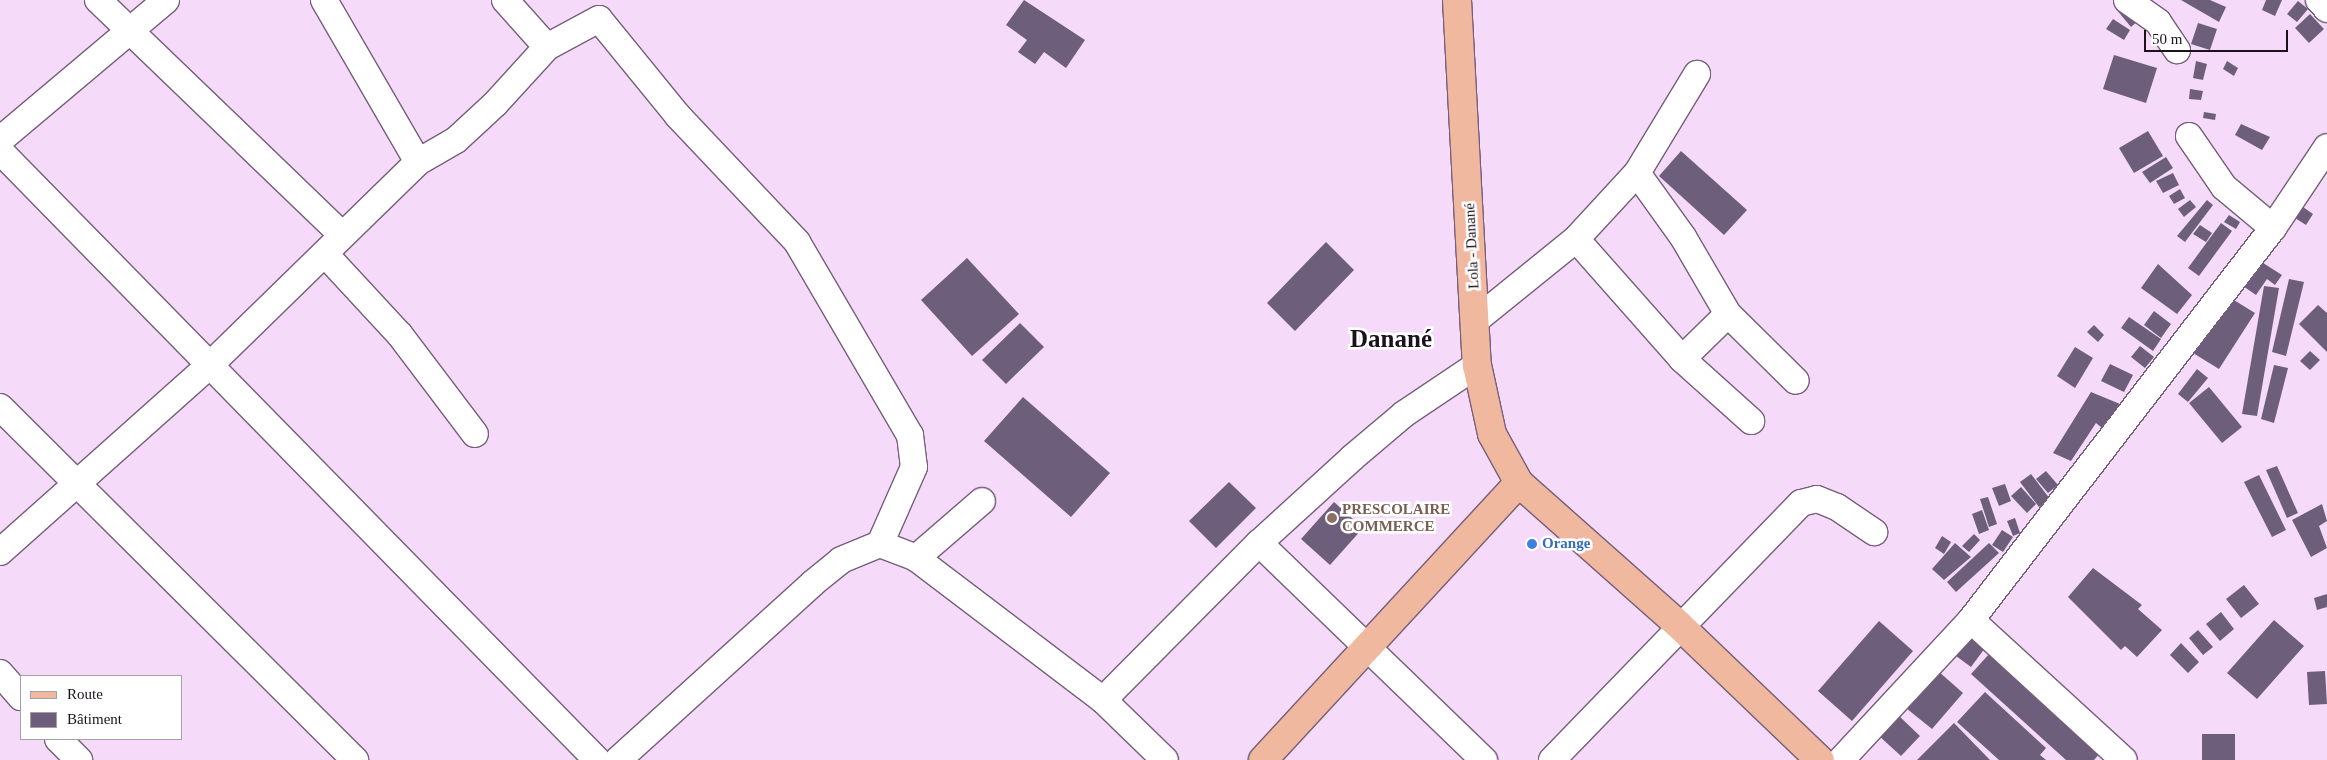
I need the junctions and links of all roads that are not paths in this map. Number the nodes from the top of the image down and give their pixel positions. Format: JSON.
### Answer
{"nodes":[{"id":1,"x":98,"y":0,"type":"edge"},
{"id":2,"x":166,"y":0,"type":"edge"},
{"id":3,"x":324,"y":0,"type":"edge"},
{"id":4,"x":505,"y":0,"type":"edge"},
{"id":5,"x":1457,"y":0,"type":"edge"},
{"id":6,"x":2127,"y":0,"type":"edge"},
{"id":7,"x":2319,"y":0,"type":"edge"},
{"id":8,"x":594,"y":9,"type":"edge"},
{"id":9,"x":2327,"y":9,"type":"edge"},
{"id":10,"x":129,"y":30,"type":"junction"},
{"id":11,"x":547,"y":47,"type":"junction"},
{"id":12,"x":2177,"y":50,"type":"dead end"},
{"id":13,"x":1698,"y":74,"type":"dead end"},
{"id":14,"x":2189,"y":136,"type":"dead end"},
{"id":15,"x":0,"y":140,"type":"edge"},
{"id":16,"x":2327,"y":147,"type":"edge"},
{"id":17,"x":0,"y":151,"type":"edge"},
{"id":18,"x":418,"y":162,"type":"junction"},
{"id":19,"x":1637,"y":173,"type":"junction"},
{"id":20,"x":2273,"y":228,"type":"junction"},
{"id":21,"x":342,"y":235,"type":"junction"},
{"id":22,"x":1576,"y":239,"type":"junction"},
{"id":23,"x":325,"y":254,"type":"junction"},
{"id":24,"x":1728,"y":314,"type":"junction"},
{"id":25,"x":1476,"y":320,"type":"junction"},
{"id":26,"x":1682,"y":359,"type":"junction"},
{"id":27,"x":1477,"y":365,"type":"junction"},
{"id":28,"x":208,"y":366,"type":"junction"},
{"id":29,"x":1796,"y":381,"type":"dead end"},
{"id":30,"x":0,"y":406,"type":"edge"},
{"id":31,"x":1750,"y":421,"type":"dead end"},
{"id":32,"x":475,"y":434,"type":"dead end"},
{"id":33,"x":1519,"y":483,"type":"junction"},
{"id":34,"x":75,"y":485,"type":"junction"},
{"id":35,"x":982,"y":501,"type":"dead end"},
{"id":36,"x":1874,"y":532,"type":"dead end"},
{"id":37,"x":1259,"y":543,"type":"junction"},
{"id":38,"x":880,"y":544,"type":"junction"},
{"id":39,"x":0,"y":552,"type":"edge"},
{"id":40,"x":916,"y":558,"type":"junction"},
{"id":41,"x":1971,"y":620,"type":"junction"},
{"id":42,"x":1679,"y":625,"type":"junction"},
{"id":43,"x":1367,"y":651,"type":"junction"},
{"id":44,"x":0,"y":673,"type":"edge"},
{"id":45,"x":20,"y":696,"type":"edge"},
{"id":46,"x":1102,"y":700,"type":"junction"},
{"id":47,"x":355,"y":760,"type":"edge"},
{"id":48,"x":597,"y":760,"type":"edge"},
{"id":49,"x":618,"y":760,"type":"edge"},
{"id":50,"x":1165,"y":760,"type":"edge"},
{"id":51,"x":1263,"y":760,"type":"edge"},
{"id":52,"x":1484,"y":760,"type":"edge"},
{"id":53,"x":1552,"y":760,"type":"edge"},
{"id":54,"x":1820,"y":760,"type":"edge"},
{"id":55,"x":1841,"y":760,"type":"edge"},
{"id":56,"x":2124,"y":760,"type":"edge"}],
"edges":[{"from":1,"to":10,"type":"street"},
{"from":2,"to":10,"type":"street"},
{"from":3,"to":18,"type":"street"},
{"from":4,"to":11,"type":"street"},
{"from":5,"to":25,"type":"main road","name":"Lola - Danané"},
{"from":6,"to":12,"type":"street"},
{"from":7,"to":9,"type":"street"},
{"from":8,"to":11,"type":"street"},
{"from":8,"to":38,"type":"street"},
{"from":10,"to":15,"type":"street"},
{"from":10,"to":21,"type":"street"},
{"from":11,"to":18,"type":"street"},
{"from":13,"to":19,"type":"street"},
{"from":14,"to":20,"type":"street"},
{"from":16,"to":20,"type":"street"},
{"from":17,"to":28,"type":"street"},
{"from":18,"to":21,"type":"street"},
{"from":19,"to":22,"type":"street"},
{"from":19,"to":24,"type":"street"},
{"from":20,"to":41,"type":"street"},
{"from":21,"to":23,"type":"street"},
{"from":22,"to":25,"type":"street"},
{"from":22,"to":26,"type":"street"},
{"from":23,"to":28,"type":"street"},
{"from":23,"to":32,"type":"street"},
{"from":24,"to":26,"type":"street"},
{"from":24,"to":29,"type":"street"},
{"from":25,"to":27,"type":"main road","name":"Lola - Danané"},
{"from":26,"to":31,"type":"street"},
{"from":27,"to":33,"type":"main road","name":"Lola - Danané"},
{"from":27,"to":37,"type":"street"},
{"from":28,"to":34,"type":"street"},
{"from":28,"to":48,"type":"street"},
{"from":30,"to":34,"type":"street"},
{"from":33,"to":42,"type":"main road","name":"Lola - Danané"},
{"from":33,"to":43,"type":"main road"},
{"from":34,"to":39,"type":"street"},
{"from":34,"to":47,"type":"street"},
{"from":35,"to":40,"type":"street"},
{"from":36,"to":42,"type":"street"},
{"from":37,"to":43,"type":"street"},
{"from":37,"to":46,"type":"street"},
{"from":38,"to":40,"type":"street"},
{"from":38,"to":49,"type":"street"},
{"from":40,"to":46,"type":"street"},
{"from":41,"to":55,"type":"street"},
{"from":41,"to":56,"type":"street"},
{"from":42,"to":53,"type":"street"},
{"from":42,"to":54,"type":"main road","name":"Lola - Danané"},
{"from":43,"to":51,"type":"main road"},
{"from":43,"to":52,"type":"street"},
{"from":44,"to":45,"type":"street"},
{"from":46,"to":50,"type":"street"}]}
